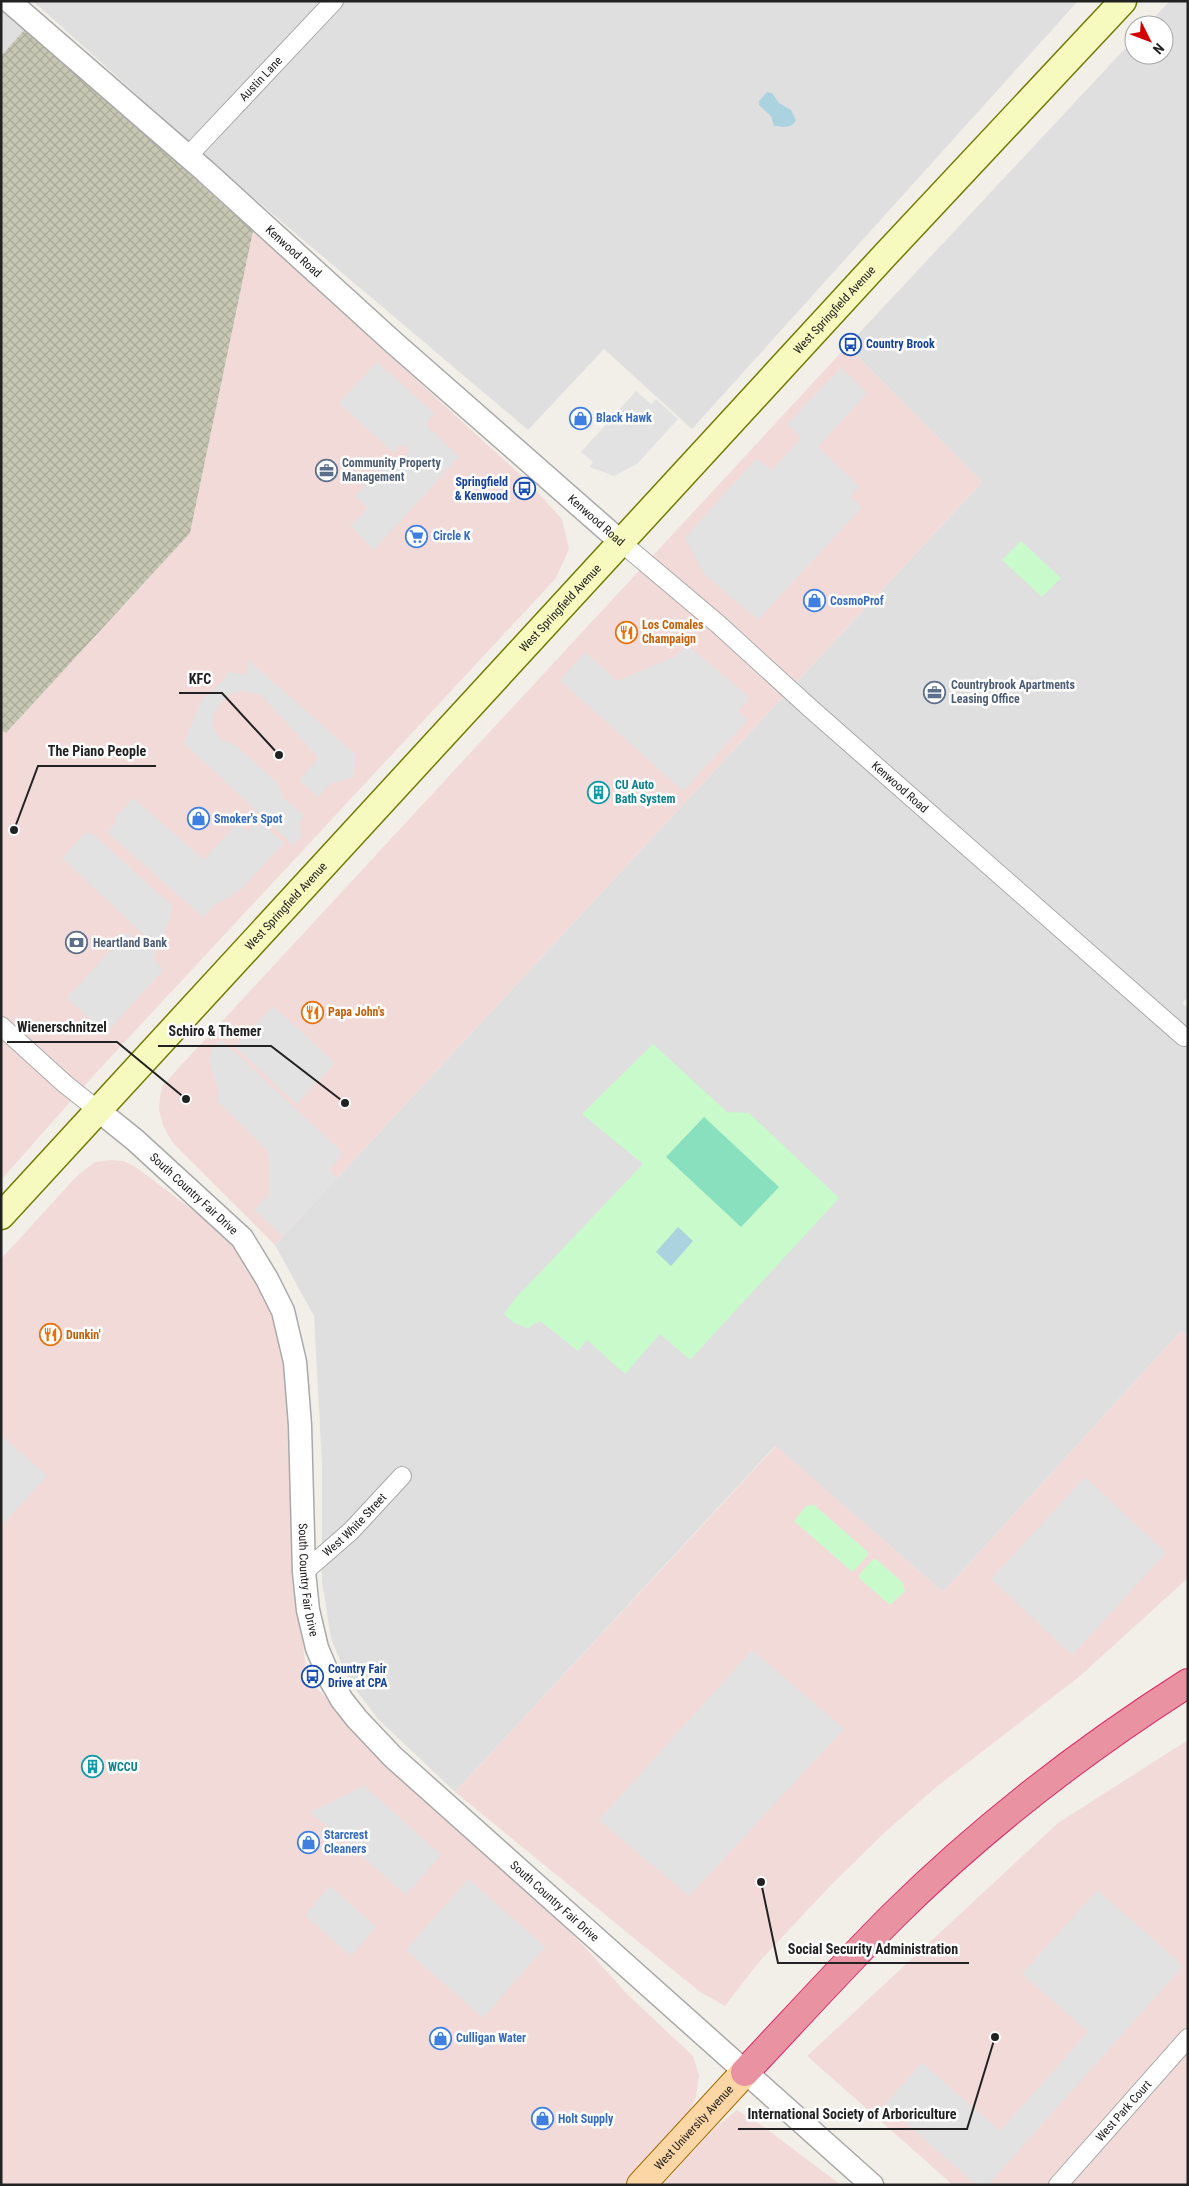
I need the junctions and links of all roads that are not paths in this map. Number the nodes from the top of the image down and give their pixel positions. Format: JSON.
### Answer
{"nodes":[{"id":1,"x":9,"y":1,"type":"edge"},
{"id":2,"x":334,"y":1,"type":"edge"},
{"id":3,"x":1123,"y":1,"type":"edge"},
{"id":4,"x":188,"y":156,"type":"junction"},
{"id":5,"x":622,"y":543,"type":"junction"},
{"id":6,"x":1,"y":1026,"type":"edge"},
{"id":7,"x":1184,"y":1037,"type":"dead end"},
{"id":8,"x":99,"y":1111,"type":"junction"},
{"id":9,"x":1,"y":1216,"type":"edge"},
{"id":10,"x":402,"y":1476,"type":"dead end"},
{"id":11,"x":304,"y":1572,"type":"junction"},
{"id":12,"x":1188,"y":1682,"type":"edge"},
{"id":13,"x":1188,"y":2038,"type":"edge"},
{"id":14,"x":745,"y":2072,"type":"junction"},
{"id":15,"x":640,"y":2185,"type":"edge"},
{"id":16,"x":872,"y":2185,"type":"edge"},
{"id":17,"x":1058,"y":2185,"type":"edge"}],
"edges":[{"from":1,"to":4,"type":"street","name":"Kenwood Road"},
{"from":2,"to":4,"type":"street","name":"Austin Lane"},
{"from":3,"to":5,"type":"main road","name":"West Springfield Avenue"},
{"from":4,"to":5,"type":"street","name":"Kenwood Road"},
{"from":5,"to":7,"type":"street","name":"Kenwood Road"},
{"from":5,"to":8,"type":"main road","name":"West Springfield Avenue"},
{"from":6,"to":8,"type":"street","name":"South Country Fair Drive"},
{"from":8,"to":9,"type":"main road","name":"West Springfield Avenue"},
{"from":8,"to":11,"type":"street","name":"South Country Fair Drive"},
{"from":10,"to":11,"type":"street","name":"West White Street"},
{"from":11,"to":14,"type":"street","name":"South Country Fair Drive"},
{"from":12,"to":14,"type":"highway"},
{"from":13,"to":17,"type":"street","name":"West Park Court"},
{"from":14,"to":15,"type":"main road","name":"West University Avenue"},
{"from":14,"to":16,"type":"street","name":"South Country Fair Drive"}]}
